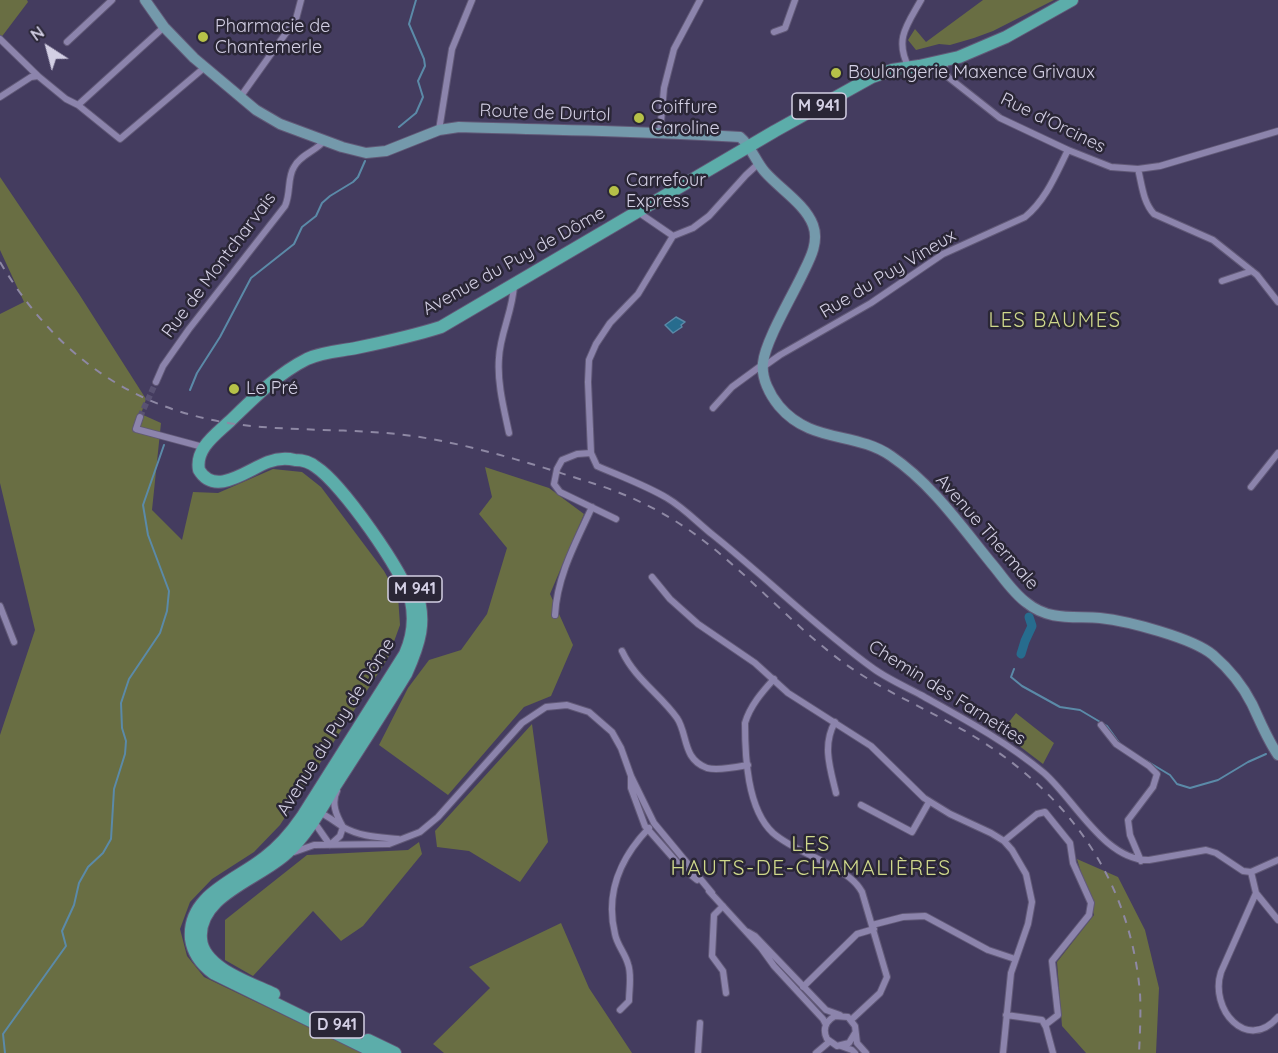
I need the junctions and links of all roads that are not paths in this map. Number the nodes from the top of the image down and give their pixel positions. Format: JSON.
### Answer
{"nodes":[{"id":1,"x":112,"y":0,"type":"edge"},
{"id":2,"x":145,"y":0,"type":"edge"},
{"id":3,"x":471,"y":0,"type":"edge"},
{"id":4,"x":700,"y":0,"type":"edge"},
{"id":5,"x":795,"y":0,"type":"edge"},
{"id":6,"x":921,"y":0,"type":"edge"},
{"id":7,"x":1072,"y":0,"type":"edge"},
{"id":8,"x":300,"y":1,"type":"edge"},
{"id":9,"x":165,"y":27,"type":"junction"},
{"id":10,"x":774,"y":32,"type":"dead end"},
{"id":11,"x":0,"y":39,"type":"edge"},
{"id":12,"x":67,"y":42,"type":"dead end"},
{"id":13,"x":979,"y":48,"type":"junction"},
{"id":14,"x":947,"y":60,"type":"junction"},
{"id":15,"x":908,"y":65,"type":"junction"},
{"id":16,"x":206,"y":67,"type":"junction"},
{"id":17,"x":38,"y":76,"type":"junction"},
{"id":18,"x":241,"y":96,"type":"junction"},
{"id":19,"x":0,"y":97,"type":"edge"},
{"id":20,"x":78,"y":105,"type":"junction"},
{"id":21,"x":439,"y":130,"type":"junction"},
{"id":22,"x":1278,"y":131,"type":"edge"},
{"id":23,"x":660,"y":133,"type":"junction"},
{"id":24,"x":324,"y":141,"type":"junction"},
{"id":25,"x":748,"y":147,"type":"junction"},
{"id":26,"x":1068,"y":150,"type":"junction"},
{"id":27,"x":758,"y":164,"type":"junction"},
{"id":28,"x":1138,"y":169,"type":"junction"},
{"id":29,"x":638,"y":212,"type":"junction"},
{"id":30,"x":673,"y":236,"type":"junction"},
{"id":31,"x":1252,"y":271,"type":"junction"},
{"id":32,"x":1222,"y":281,"type":"dead end"},
{"id":33,"x":514,"y":285,"type":"junction"},
{"id":34,"x":1278,"y":302,"type":"edge"},
{"id":35,"x":763,"y":366,"type":"junction"},
{"id":36,"x":156,"y":382,"type":"tunnel mouth"},
{"id":37,"x":713,"y":408,"type":"dead end"},
{"id":38,"x":140,"y":417,"type":"dead end"},
{"id":39,"x":509,"y":433,"type":"dead end"},
{"id":40,"x":205,"y":448,"type":"junction"},
{"id":41,"x":591,"y":453,"type":"junction"},
{"id":42,"x":1278,"y":453,"type":"edge"},
{"id":43,"x":1251,"y":487,"type":"dead end"},
{"id":44,"x":592,"y":507,"type":"junction"},
{"id":45,"x":616,"y":519,"type":"dead end"},
{"id":46,"x":651,"y":577,"type":"dead end"},
{"id":47,"x":0,"y":606,"type":"edge"},
{"id":48,"x":555,"y":615,"type":"dead end"},
{"id":49,"x":14,"y":642,"type":"dead end"},
{"id":50,"x":622,"y":651,"type":"dead end"},
{"id":51,"x":406,"y":674,"type":"junction"},
{"id":52,"x":774,"y":679,"type":"junction"},
{"id":53,"x":368,"y":714,"type":"junction"},
{"id":54,"x":835,"y":722,"type":"junction"},
{"id":55,"x":1101,"y":725,"type":"dead end"},
{"id":56,"x":1278,"y":755,"type":"edge"},
{"id":57,"x":748,"y":765,"type":"junction"},
{"id":58,"x":631,"y":776,"type":"junction"},
{"id":59,"x":836,"y":793,"type":"dead end"},
{"id":60,"x":929,"y":802,"type":"junction"},
{"id":61,"x":861,"y":805,"type":"dead end"},
{"id":62,"x":316,"y":815,"type":"junction"},
{"id":63,"x":654,"y":823,"type":"junction"},
{"id":64,"x":342,"y":827,"type":"junction"},
{"id":65,"x":294,"y":829,"type":"junction"},
{"id":66,"x":647,"y":830,"type":"junction"},
{"id":67,"x":401,"y":840,"type":"junction"},
{"id":68,"x":1004,"y":841,"type":"junction"},
{"id":69,"x":330,"y":845,"type":"junction"},
{"id":70,"x":280,"y":860,"type":"junction"},
{"id":71,"x":1278,"y":860,"type":"edge"},
{"id":72,"x":1141,"y":861,"type":"junction"},
{"id":73,"x":1251,"y":872,"type":"junction"},
{"id":74,"x":712,"y":893,"type":"junction"},
{"id":75,"x":1256,"y":893,"type":"junction"},
{"id":76,"x":723,"y":906,"type":"junction"},
{"id":77,"x":1278,"y":920,"type":"edge"},
{"id":78,"x":873,"y":927,"type":"junction"},
{"id":79,"x":744,"y":930,"type":"junction"},
{"id":80,"x":1015,"y":959,"type":"junction"},
{"id":81,"x":803,"y":987,"type":"junction"},
{"id":82,"x":726,"y":993,"type":"dead end"},
{"id":83,"x":277,"y":1001,"type":"junction"},
{"id":84,"x":620,"y":1010,"type":"dead end"},
{"id":85,"x":840,"y":1015,"type":"junction"},
{"id":86,"x":1006,"y":1015,"type":"junction"},
{"id":87,"x":1278,"y":1017,"type":"edge"},
{"id":88,"x":851,"y":1020,"type":"junction"},
{"id":89,"x":700,"y":1023,"type":"dead end"},
{"id":90,"x":826,"y":1025,"type":"junction"},
{"id":91,"x":1045,"y":1025,"type":"junction"},
{"id":92,"x":855,"y":1033,"type":"junction"},
{"id":93,"x":829,"y":1042,"type":"junction"},
{"id":94,"x":841,"y":1046,"type":"junction"},
{"id":95,"x":376,"y":1053,"type":"edge"},
{"id":96,"x":395,"y":1053,"type":"edge"},
{"id":97,"x":698,"y":1053,"type":"edge"},
{"id":98,"x":816,"y":1053,"type":"edge"},
{"id":99,"x":855,"y":1053,"type":"edge"},
{"id":100,"x":866,"y":1053,"type":"edge"},
{"id":101,"x":1003,"y":1053,"type":"edge"},
{"id":102,"x":1053,"y":1053,"type":"edge"}],
"edges":[{"from":1,"to":12,"type":"street"},
{"from":2,"to":9,"type":"main road"},
{"from":3,"to":21,"type":"street"},
{"from":4,"to":23,"type":"street"},
{"from":5,"to":10,"type":"street"},
{"from":6,"to":15,"type":"street"},
{"from":7,"to":13,"type":"main road","name":"Avenue du Puy de Dôme","number":"M 941"},
{"from":8,"to":18,"type":"street"},
{"from":9,"to":16,"type":"main road"},
{"from":9,"to":20,"type":"street"},
{"from":11,"to":17,"type":"street"},
{"from":13,"to":14,"type":"main road","name":"Avenue du Puy de Dôme","number":"M 941"},
{"from":13,"to":15,"type":"main road","name":"Avenue du Puy de Dôme","number":"M 941"},
{"from":14,"to":15,"type":"main road","name":"Avenue du Puy de Dôme","number":"M 941"},
{"from":14,"to":26,"type":"street","name":"Rue d'Orcines"},
{"from":15,"to":25,"type":"main road","name":"Avenue du Puy de Dôme","number":"M 941"},
{"from":16,"to":18,"type":"main road"},
{"from":16,"to":20,"type":"street"},
{"from":17,"to":19,"type":"street"},
{"from":17,"to":20,"type":"street"},
{"from":18,"to":24,"type":"main road"},
{"from":21,"to":23,"type":"main road","name":"Route de Durtol"},
{"from":21,"to":24,"type":"main road","name":"Route de Durtol"},
{"from":22,"to":28,"type":"street","name":"Rue d'Orcines"},
{"from":23,"to":25,"type":"main road","name":"Route de Durtol"},
{"from":24,"to":36,"type":"street","name":"Rue de Montcharvais"},
{"from":25,"to":27,"type":"main road"},
{"from":25,"to":29,"type":"main road","name":"Avenue du Puy de Dôme","number":"M 941"},
{"from":26,"to":28,"type":"street","name":"Rue d'Orcines"},
{"from":26,"to":35,"type":"street","name":"Rue du Puy Vineux"},
{"from":27,"to":30,"type":"street"},
{"from":27,"to":35,"type":"main road"},
{"from":28,"to":31,"type":"street"},
{"from":29,"to":30,"type":"street"},
{"from":29,"to":33,"type":"main road","name":"Avenue du Puy de Dôme","number":"M 941"},
{"from":30,"to":41,"type":"street"},
{"from":31,"to":32,"type":"street"},
{"from":31,"to":34,"type":"street"},
{"from":33,"to":39,"type":"street"},
{"from":33,"to":40,"type":"main road","name":"Avenue du Puy de Dôme","number":"M 941"},
{"from":35,"to":37,"type":"street","name":"Rue du Puy Vineux"},
{"from":35,"to":56,"type":"main road","name":"Avenue Thermale"},
{"from":38,"to":40,"type":"street"},
{"from":40,"to":51,"type":"main road","name":"Avenue du Puy de Dôme","number":"M 941"},
{"from":40,"to":53,"type":"main road","name":"Avenue du Puy de Dôme","number":"M 941"},
{"from":41,"to":44,"type":"street"},
{"from":41,"to":72,"type":"street","name":"Chemin des Farnettes"},
{"from":42,"to":43,"type":"street"},
{"from":44,"to":45,"type":"street"},
{"from":44,"to":48,"type":"street"},
{"from":46,"to":52,"type":"street"},
{"from":47,"to":49,"type":"street"},
{"from":50,"to":57,"type":"street"},
{"from":51,"to":62,"type":"main road","name":"Avenue du Puy de Dôme","number":"M 941"},
{"from":51,"to":64,"type":"street"},
{"from":52,"to":54,"type":"street"},
{"from":52,"to":57,"type":"street"},
{"from":53,"to":62,"type":"street"},
{"from":53,"to":65,"type":"main road","name":"Avenue du Puy de Dôme","number":"M 941"},
{"from":54,"to":59,"type":"street"},
{"from":54,"to":60,"type":"street"},
{"from":55,"to":72,"type":"street"},
{"from":57,"to":78,"type":"street"},
{"from":58,"to":63,"type":"street"},
{"from":58,"to":66,"type":"street"},
{"from":58,"to":67,"type":"street"},
{"from":60,"to":61,"type":"street"},
{"from":60,"to":68,"type":"street"},
{"from":62,"to":64,"type":"street"},
{"from":62,"to":65,"type":"street"},
{"from":62,"to":69,"type":"street"},
{"from":62,"to":70,"type":"main road","name":"Avenue du Puy de Dôme","number":"M 941"},
{"from":63,"to":66,"type":"street"},
{"from":63,"to":74,"type":"street"},
{"from":64,"to":67,"type":"street"},
{"from":64,"to":69,"type":"street"},
{"from":65,"to":83,"type":"main road","name":"Avenue du Puy de Dôme","number":"M 941"},
{"from":66,"to":74,"type":"street"},
{"from":66,"to":84,"type":"street"},
{"from":67,"to":69,"type":"street"},
{"from":68,"to":80,"type":"street"},
{"from":68,"to":91,"type":"street"},
{"from":69,"to":70,"type":"street"},
{"from":70,"to":83,"type":"main road","name":"Avenue du Puy de Dôme","number":"M 941"},
{"from":71,"to":73,"type":"street"},
{"from":72,"to":73,"type":"street"},
{"from":73,"to":75,"type":"street"},
{"from":74,"to":76,"type":"street"},
{"from":75,"to":77,"type":"street"},
{"from":75,"to":87,"type":"street"},
{"from":76,"to":79,"type":"street"},
{"from":76,"to":82,"type":"street"},
{"from":78,"to":80,"type":"street"},
{"from":78,"to":81,"type":"street"},
{"from":78,"to":88,"type":"street"},
{"from":79,"to":81,"type":"street"},
{"from":79,"to":90,"type":"street"},
{"from":80,"to":86,"type":"street"},
{"from":81,"to":85,"type":"street"},
{"from":83,"to":95,"type":"main road","name":"Avenue du Puy de Dôme","number":"D 941"},
{"from":83,"to":96,"type":"main road","name":"Avenue du Puy de Dôme","number":"D 941"},
{"from":85,"to":88,"type":"street"},
{"from":85,"to":90,"type":"street"},
{"from":86,"to":91,"type":"street"},
{"from":86,"to":101,"type":"street"},
{"from":88,"to":92,"type":"street"},
{"from":89,"to":97,"type":"street"},
{"from":90,"to":93,"type":"street"},
{"from":91,"to":102,"type":"street"},
{"from":92,"to":94,"type":"street"},
{"from":92,"to":100,"type":"street"},
{"from":93,"to":94,"type":"street"},
{"from":93,"to":98,"type":"street"},
{"from":94,"to":99,"type":"street"}]}
